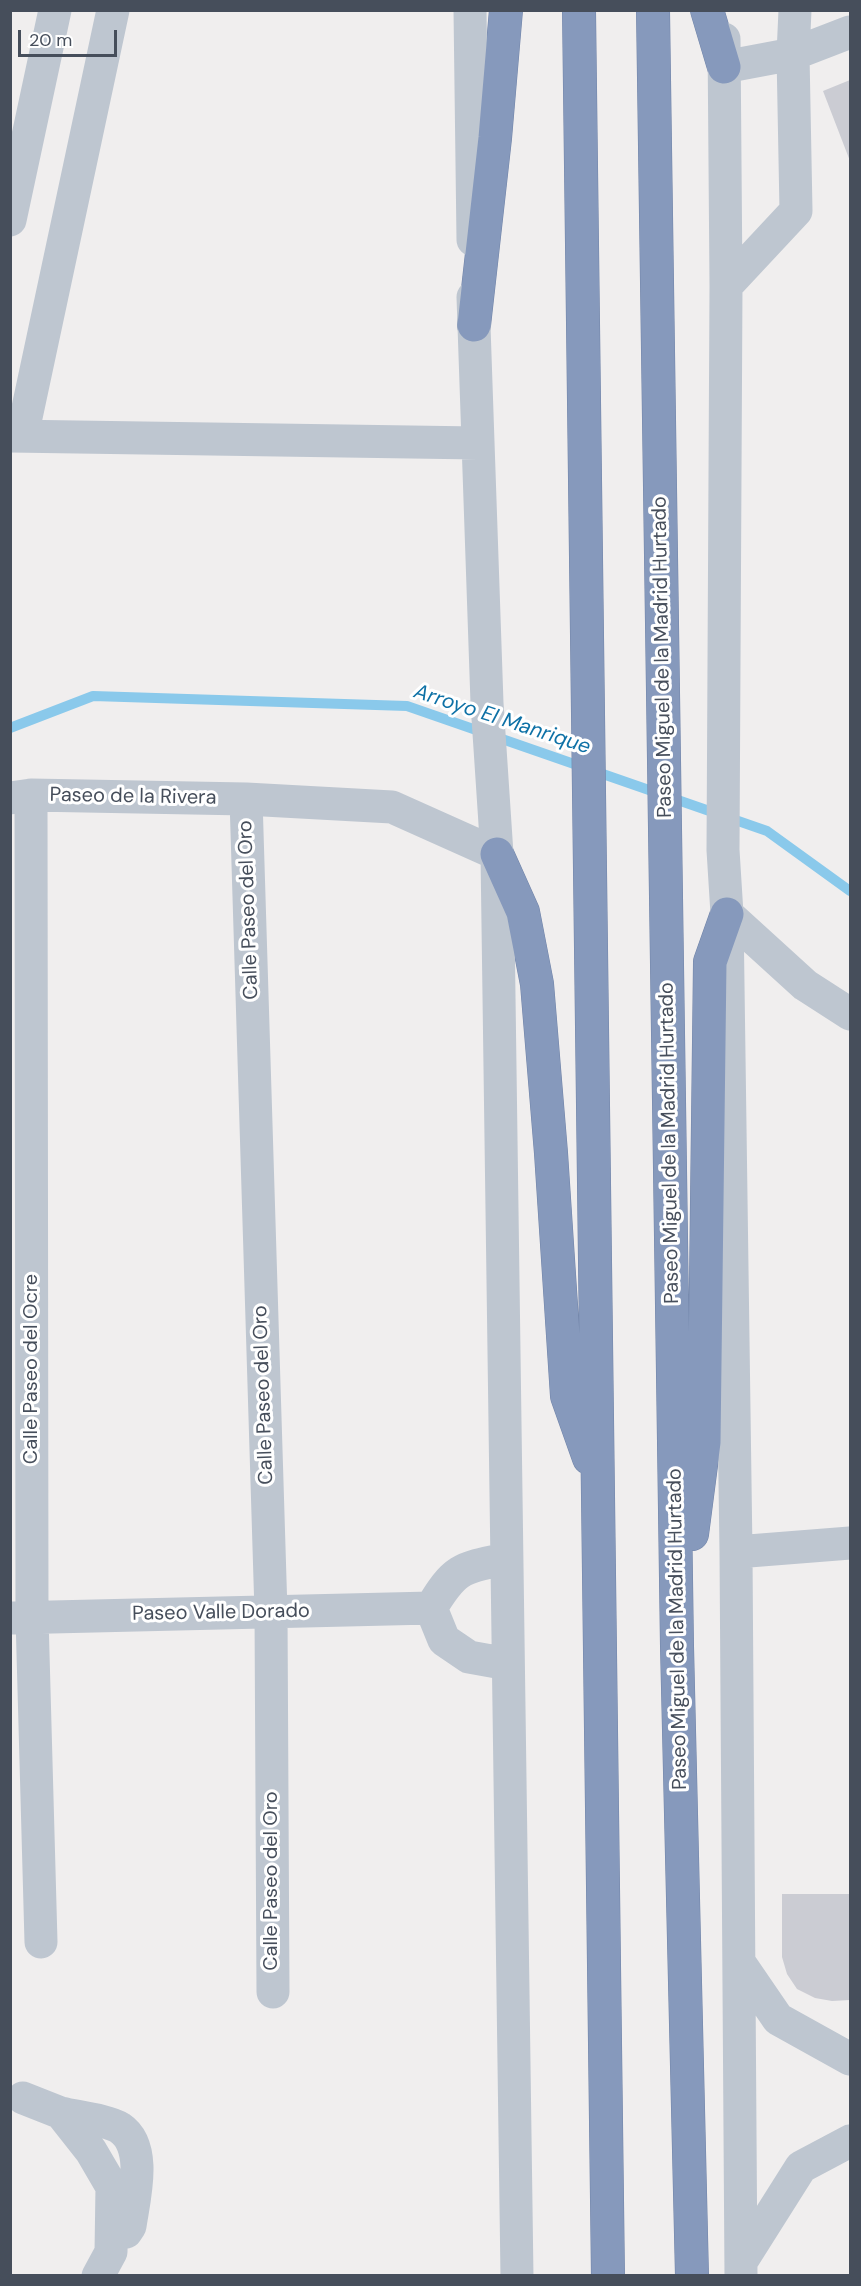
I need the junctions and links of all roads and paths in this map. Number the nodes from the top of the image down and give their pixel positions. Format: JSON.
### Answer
{"nodes":[{"id":1,"x":55,"y":10,"type":"edge"},
{"id":2,"x":113,"y":10,"type":"edge"},
{"id":3,"x":470,"y":10,"type":"edge"},
{"id":4,"x":506,"y":10,"type":"edge"},
{"id":5,"x":579,"y":10,"type":"edge"},
{"id":6,"x":653,"y":10,"type":"edge"},
{"id":7,"x":707,"y":10,"type":"edge"},
{"id":8,"x":723,"y":10,"type":"edge"},
{"id":9,"x":795,"y":10,"type":"edge"},
{"id":10,"x":850,"y":32,"type":"edge"},
{"id":11,"x":793,"y":54,"type":"junction"},
{"id":12,"x":724,"y":67,"type":"junction"},
{"id":13,"x":10,"y":220,"type":"edge"},
{"id":14,"x":726,"y":286,"type":"junction"},
{"id":15,"x":474,"y":325,"type":"junction"},
{"id":16,"x":16,"y":436,"type":"edge"},
{"id":17,"x":478,"y":443,"type":"junction"},
{"id":18,"x":21,"y":797,"type":"edge"},
{"id":19,"x":246,"y":799,"type":"junction"},
{"id":20,"x":497,"y":854,"type":"junction"},
{"id":21,"x":727,"y":914,"type":"junction"},
{"id":22,"x":850,"y":1014,"type":"edge"},
{"id":23,"x":598,"y":1483,"type":"junction"},
{"id":24,"x":850,"y":1543,"type":"edge"},
{"id":25,"x":736,"y":1552,"type":"junction"},
{"id":26,"x":506,"y":1559,"type":"junction"},
{"id":27,"x":431,"y":1608,"type":"junction"},
{"id":28,"x":271,"y":1612,"type":"junction"},
{"id":29,"x":21,"y":1617,"type":"edge"},
{"id":30,"x":677,"y":1646,"type":"junction"},
{"id":31,"x":508,"y":1664,"type":"junction"},
{"id":32,"x":41,"y":1942,"type":"dead end"},
{"id":33,"x":739,"y":1962,"type":"junction"},
{"id":34,"x":273,"y":1992,"type":"dead end"},
{"id":35,"x":850,"y":2060,"type":"edge"},
{"id":36,"x":23,"y":2098,"type":"dead end"},
{"id":37,"x":850,"y":2141,"type":"edge"},
{"id":38,"x":105,"y":2264,"type":"edge"},
{"id":39,"x":741,"y":2269,"type":"edge"},
{"id":40,"x":517,"y":2276,"type":"edge"},
{"id":41,"x":608,"y":2276,"type":"edge"},
{"id":42,"x":692,"y":2276,"type":"edge"}],
"edges":[{"from":1,"to":13,"type":"street"},
{"from":2,"to":16,"type":"street"},
{"from":3,"to":15,"type":"street"},
{"from":4,"to":15,"type":"highway"},
{"from":5,"to":23,"type":"highway"},
{"from":6,"to":30,"type":"highway","name":"Paseo Miguel de la Madrid Hurtado"},
{"from":7,"to":12,"type":"highway"},
{"from":8,"to":12,"type":"street"},
{"from":9,"to":11,"type":"street"},
{"from":10,"to":11,"type":"street"},
{"from":11,"to":12,"type":"street"},
{"from":11,"to":14,"type":"street"},
{"from":12,"to":14,"type":"street"},
{"from":14,"to":21,"type":"street"},
{"from":15,"to":17,"type":"street"},
{"from":16,"to":17,"type":"street"},
{"from":17,"to":20,"type":"street"},
{"from":18,"to":19,"type":"street","name":"Paseo de la Rivera"},
{"from":18,"to":29,"type":"street","name":"Calle Paseo del Ocre"},
{"from":19,"to":20,"type":"street","name":"Paseo de la Rivera"},
{"from":19,"to":28,"type":"street","name":"Calle Paseo del Oro"},
{"from":20,"to":23,"type":"highway"},
{"from":20,"to":26,"type":"street"},
{"from":21,"to":22,"type":"street"},
{"from":21,"to":25,"type":"street"},
{"from":21,"to":30,"type":"highway"},
{"from":23,"to":41,"type":"highway"},
{"from":24,"to":25,"type":"street"},
{"from":25,"to":33,"type":"street"},
{"from":26,"to":27,"type":"street"},
{"from":26,"to":31,"type":"street"},
{"from":27,"to":28,"type":"street","name":"Paseo Valle Dorado"},
{"from":27,"to":31,"type":"street"},
{"from":28,"to":29,"type":"street","name":"Paseo Valle Dorado"},
{"from":28,"to":34,"type":"street","name":"Calle Paseo del Oro"},
{"from":29,"to":32,"type":"street","name":"Calle Paseo del Ocre"},
{"from":30,"to":42,"type":"highway","name":"Paseo Miguel de la Madrid Hurtado"},
{"from":31,"to":40,"type":"street"},
{"from":33,"to":35,"type":"street"},
{"from":33,"to":39,"type":"street"},
{"from":36,"to":38,"type":"street"},
{"from":37,"to":39,"type":"street"}]}
